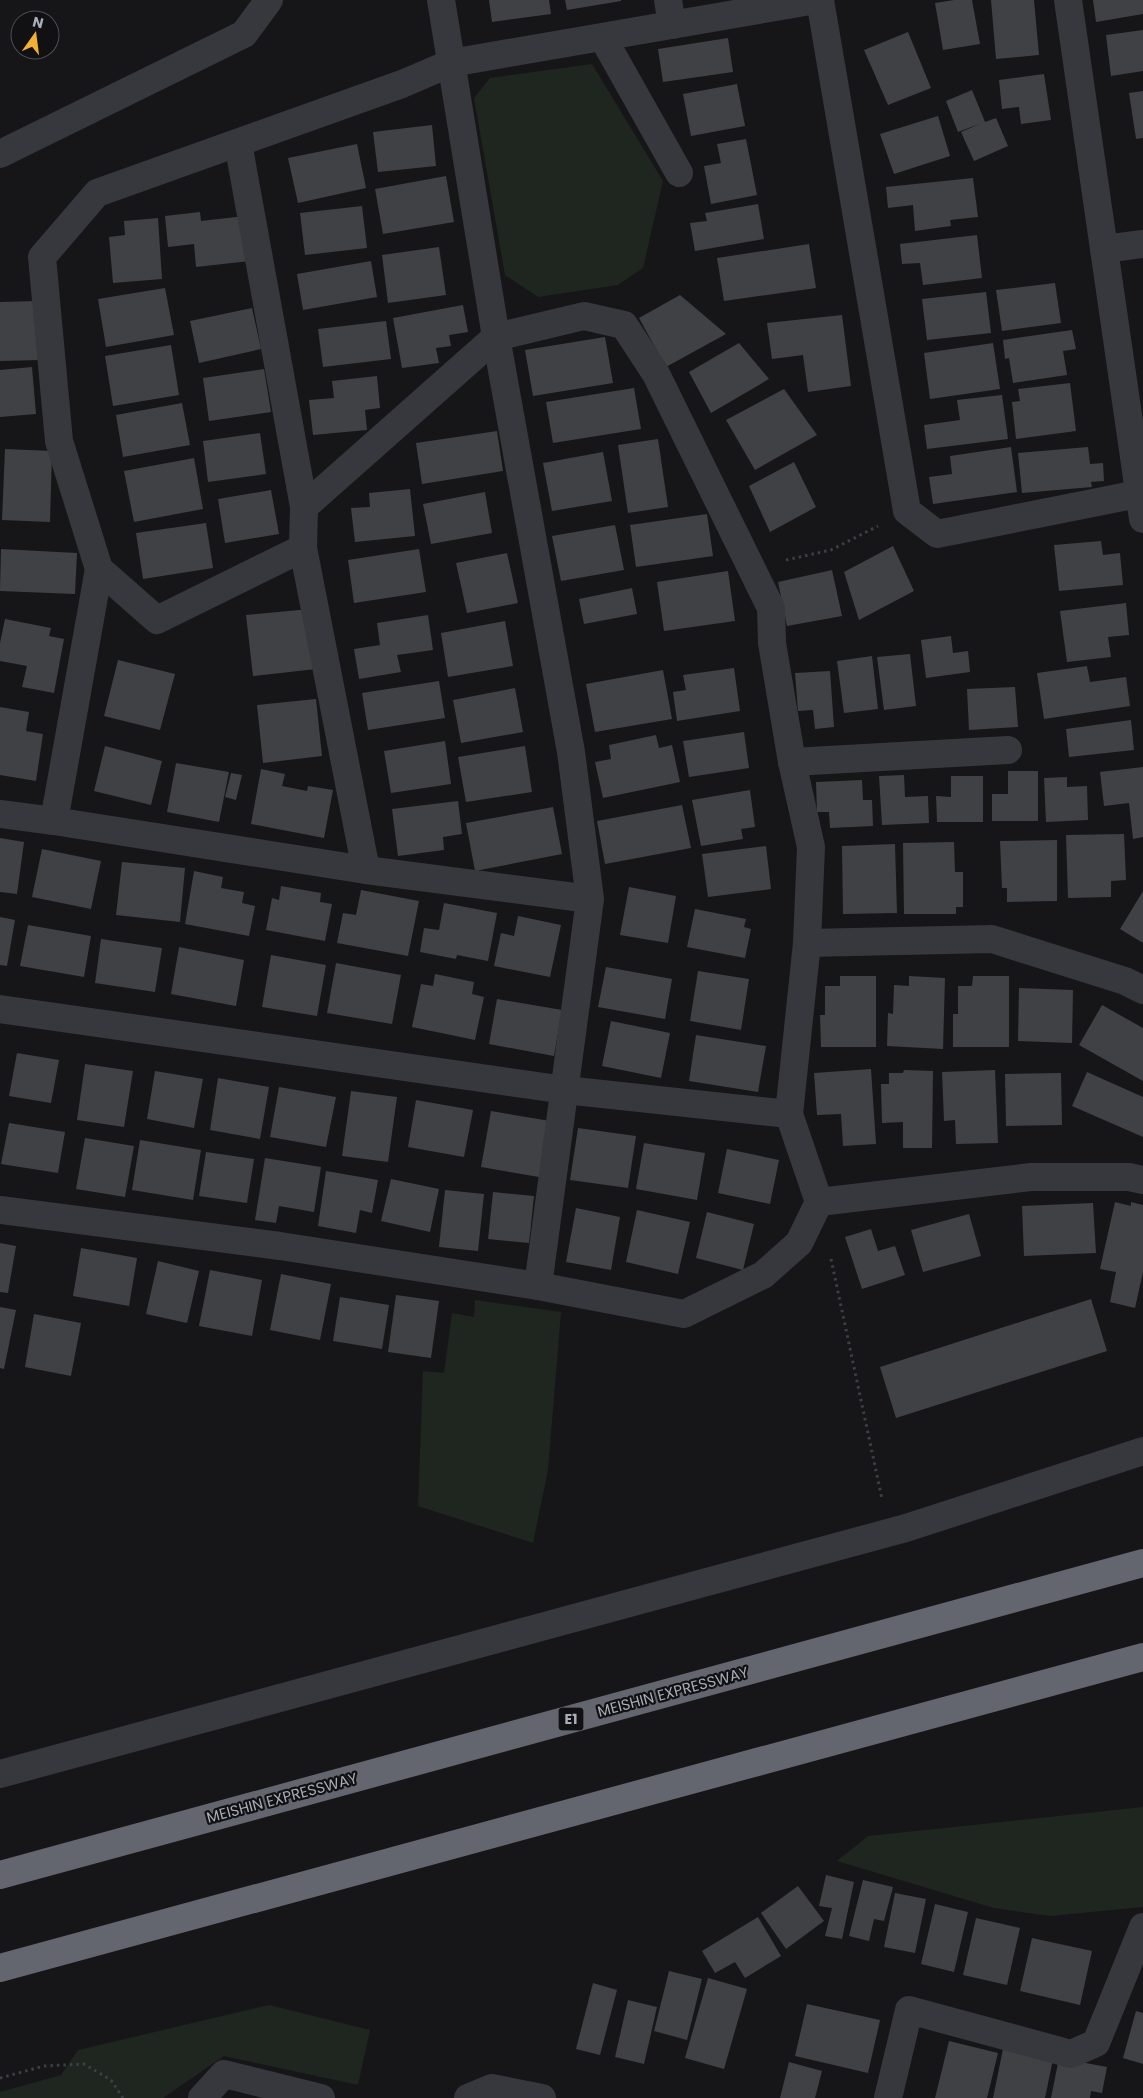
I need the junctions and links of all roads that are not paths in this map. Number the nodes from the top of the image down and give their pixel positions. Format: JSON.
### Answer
{"nodes":[{"id":1,"x":269,"y":0,"type":"edge"},
{"id":2,"x":441,"y":0,"type":"edge"},
{"id":3,"x":816,"y":0,"type":"edge"},
{"id":4,"x":820,"y":0,"type":"edge"},
{"id":5,"x":1068,"y":0,"type":"edge"},
{"id":6,"x":670,"y":12,"type":"edge"},
{"id":7,"x":603,"y":38,"type":"junction"},
{"id":8,"x":451,"y":63,"type":"junction"},
{"id":9,"x":238,"y":143,"type":"junction"},
{"id":10,"x":0,"y":154,"type":"edge"},
{"id":11,"x":680,"y":172,"type":"dead end"},
{"id":12,"x":1143,"y":244,"type":"edge"},
{"id":13,"x":1104,"y":249,"type":"junction"},
{"id":14,"x":496,"y":337,"type":"junction"},
{"id":15,"x":1142,"y":502,"type":"edge"},
{"id":16,"x":304,"y":507,"type":"junction"},
{"id":17,"x":303,"y":548,"type":"junction"},
{"id":18,"x":99,"y":569,"type":"junction"},
{"id":19,"x":1008,"y":750,"type":"dead end"},
{"id":20,"x":792,"y":762,"type":"junction"},
{"id":21,"x":0,"y":814,"type":"edge"},
{"id":22,"x":54,"y":821,"type":"junction"},
{"id":23,"x":366,"y":870,"type":"junction"},
{"id":24,"x":590,"y":899,"type":"junction"},
{"id":25,"x":807,"y":943,"type":"junction"},
{"id":26,"x":1143,"y":990,"type":"edge"},
{"id":27,"x":0,"y":1009,"type":"edge"},
{"id":28,"x":565,"y":1090,"type":"junction"},
{"id":29,"x":789,"y":1114,"type":"junction"},
{"id":30,"x":1143,"y":1180,"type":"edge"},
{"id":31,"x":819,"y":1202,"type":"junction"},
{"id":32,"x":0,"y":1210,"type":"edge"},
{"id":33,"x":538,"y":1286,"type":"junction"},
{"id":34,"x":1143,"y":1451,"type":"edge"},
{"id":35,"x":1143,"y":1563,"type":"edge"},
{"id":36,"x":1143,"y":1657,"type":"edge"},
{"id":37,"x":0,"y":1774,"type":"edge"},
{"id":38,"x":0,"y":1875,"type":"edge"},
{"id":39,"x":1143,"y":1927,"type":"edge"},
{"id":40,"x":0,"y":1968,"type":"edge"},
{"id":41,"x":202,"y":2098,"type":"edge"},
{"id":42,"x":322,"y":2098,"type":"edge"},
{"id":43,"x":468,"y":2098,"type":"edge"},
{"id":44,"x":542,"y":2098,"type":"edge"},
{"id":45,"x":888,"y":2098,"type":"edge"}],
"edges":[{"from":1,"to":10,"type":"street"},
{"from":2,"to":8,"type":"street"},
{"from":3,"to":6,"type":"street"},
{"from":4,"to":15,"type":"street"},
{"from":5,"to":13,"type":"street"},
{"from":6,"to":7,"type":"street"},
{"from":7,"to":8,"type":"street"},
{"from":7,"to":11,"type":"street"},
{"from":8,"to":9,"type":"street"},
{"from":8,"to":14,"type":"street"},
{"from":9,"to":16,"type":"street"},
{"from":9,"to":18,"type":"street"},
{"from":12,"to":13,"type":"street"},
{"from":13,"to":15,"type":"street"},
{"from":14,"to":16,"type":"street"},
{"from":14,"to":20,"type":"street"},
{"from":14,"to":24,"type":"street"},
{"from":16,"to":17,"type":"street"},
{"from":17,"to":18,"type":"street"},
{"from":17,"to":23,"type":"street"},
{"from":18,"to":22,"type":"street"},
{"from":19,"to":20,"type":"street"},
{"from":20,"to":25,"type":"street"},
{"from":21,"to":22,"type":"street"},
{"from":22,"to":23,"type":"street"},
{"from":23,"to":24,"type":"street"},
{"from":24,"to":28,"type":"street"},
{"from":25,"to":26,"type":"street"},
{"from":25,"to":29,"type":"street"},
{"from":27,"to":28,"type":"street"},
{"from":28,"to":29,"type":"street"},
{"from":28,"to":33,"type":"street"},
{"from":29,"to":31,"type":"street"},
{"from":30,"to":31,"type":"street"},
{"from":31,"to":33,"type":"street"},
{"from":32,"to":33,"type":"street"},
{"from":34,"to":37,"type":"street"},
{"from":35,"to":38,"type":"highway","name":"MEISHIN EXPRESSWAY","number":"E1"},
{"from":36,"to":40,"type":"highway"},
{"from":39,"to":45,"type":"street"},
{"from":41,"to":42,"type":"street"},
{"from":43,"to":44,"type":"street"}]}
